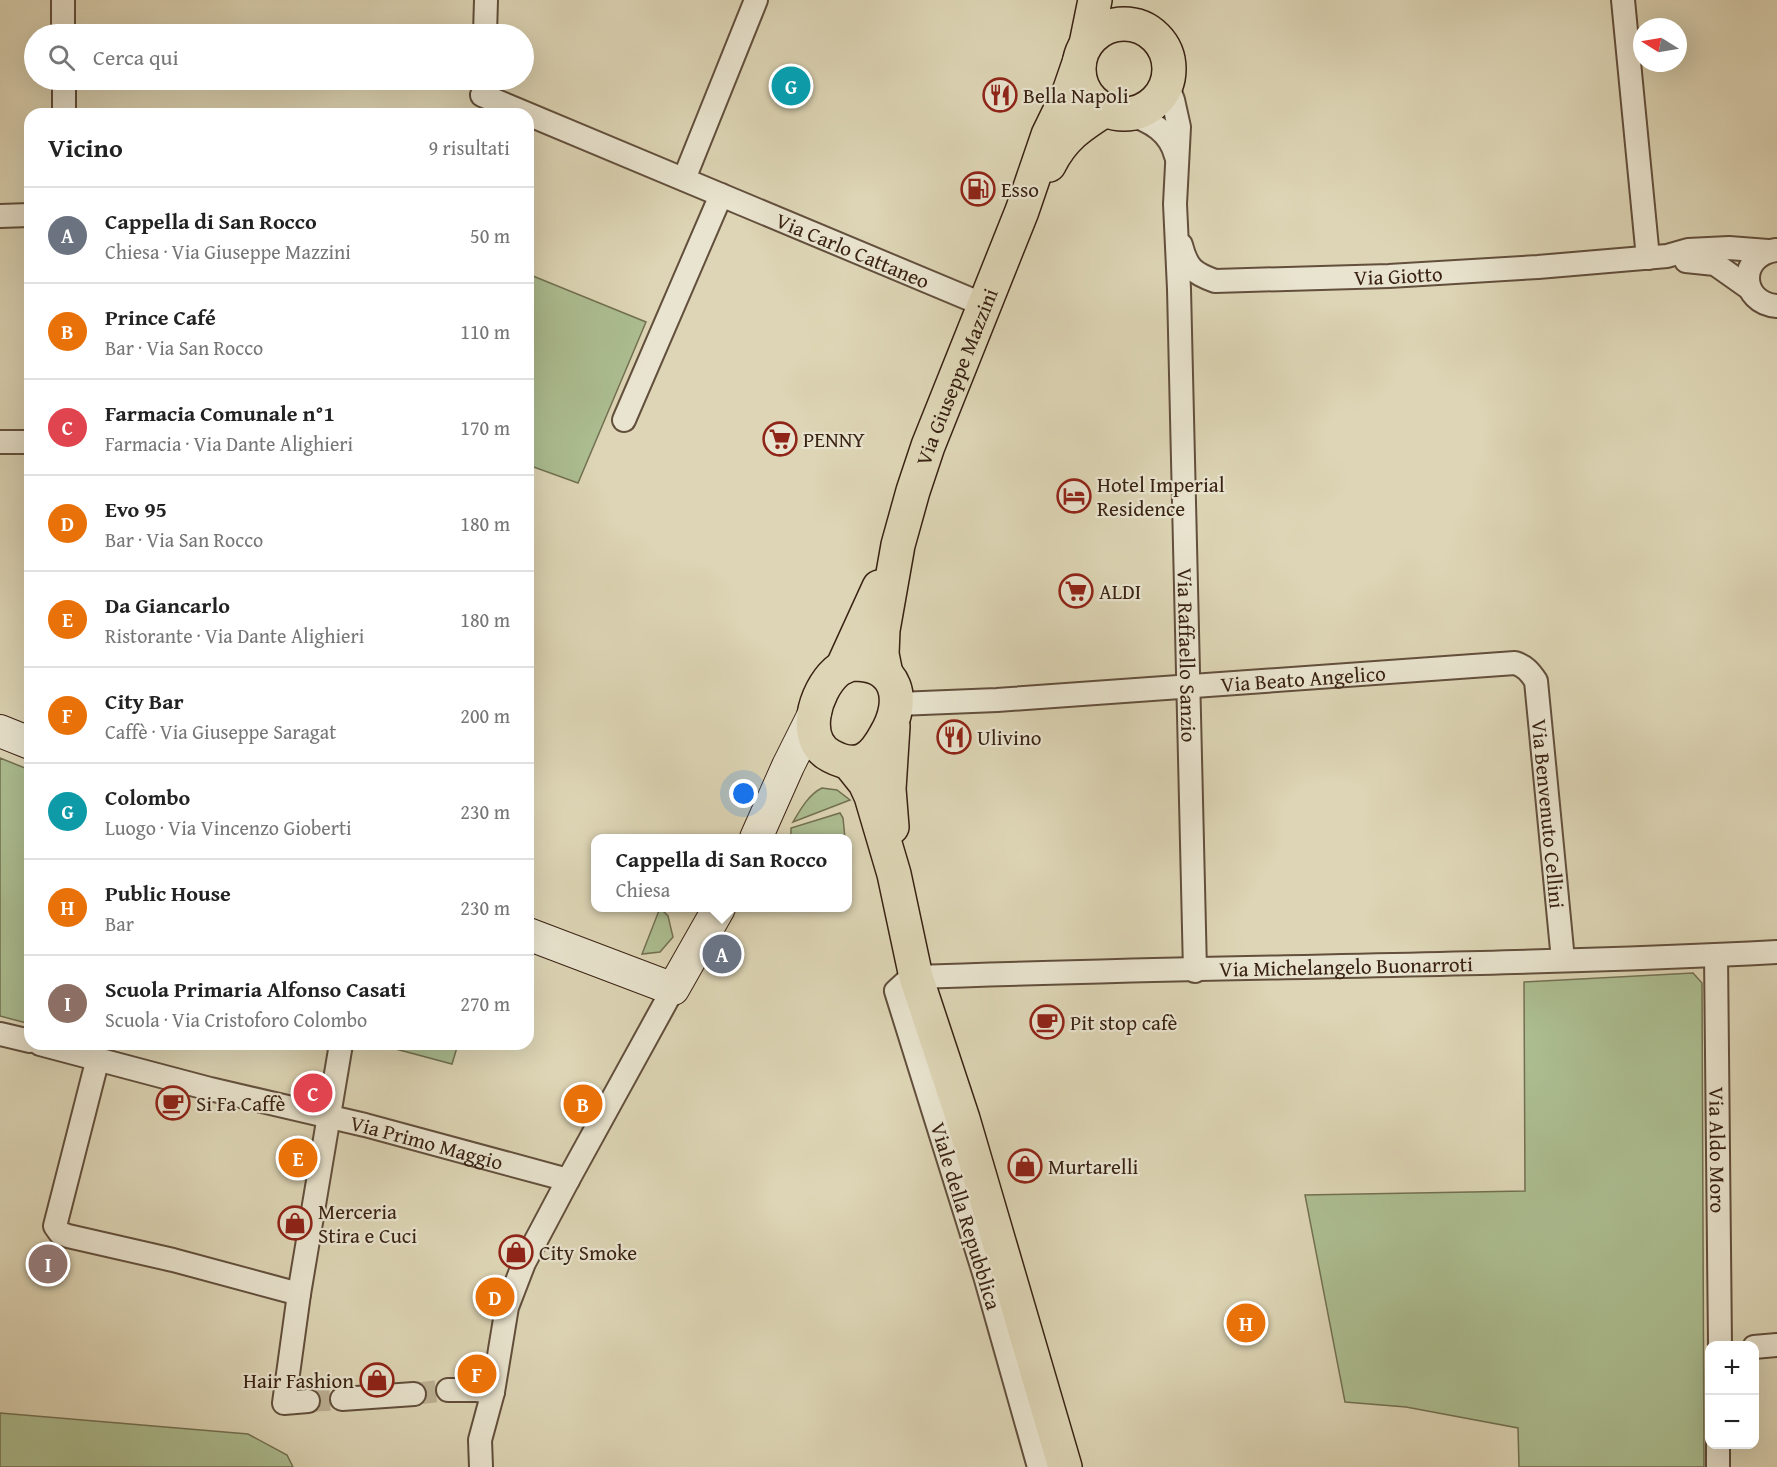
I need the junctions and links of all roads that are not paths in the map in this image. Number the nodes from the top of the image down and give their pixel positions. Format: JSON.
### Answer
{"nodes":[{"id":1,"x":63,"y":0,"type":"edge"},
{"id":2,"x":486,"y":0,"type":"edge"},
{"id":3,"x":756,"y":0,"type":"edge"},
{"id":4,"x":1095,"y":0,"type":"edge"},
{"id":5,"x":1623,"y":0,"type":"edge"},
{"id":6,"x":1130,"y":12,"type":"edge"},
{"id":7,"x":63,"y":24,"type":"edge"},
{"id":8,"x":485,"y":24,"type":"edge"},
{"id":9,"x":1083,"y":53,"type":"junction"},
{"id":10,"x":1167,"y":84,"type":"junction"},
{"id":11,"x":64,"y":90,"type":"edge"},
{"id":12,"x":482,"y":96,"type":"edge"},
{"id":13,"x":64,"y":108,"type":"edge"},
{"id":14,"x":511,"y":108,"type":"edge"},
{"id":15,"x":1117,"y":112,"type":"junction"},
{"id":16,"x":534,"y":117,"type":"edge"},
{"id":17,"x":1176,"y":161,"type":"junction"},
{"id":18,"x":684,"y":179,"type":"junction"},
{"id":19,"x":721,"y":195,"type":"junction"},
{"id":20,"x":1022,"y":211,"type":"junction"},
{"id":21,"x":24,"y":215,"type":"edge"},
{"id":22,"x":0,"y":216,"type":"edge"},
{"id":23,"x":1178,"y":232,"type":"junction"},
{"id":24,"x":1772,"y":250,"type":"edge"},
{"id":25,"x":1658,"y":257,"type":"junction"},
{"id":26,"x":1215,"y":281,"type":"junction"},
{"id":27,"x":1749,"y":288,"type":"junction"},
{"id":28,"x":984,"y":305,"type":"junction"},
{"id":29,"x":1774,"y":309,"type":"edge"},
{"id":30,"x":1180,"y":338,"type":"junction"},
{"id":31,"x":624,"y":420,"type":"dead end"},
{"id":32,"x":0,"y":442,"type":"edge"},
{"id":33,"x":24,"y":442,"type":"edge"},
{"id":34,"x":898,"y":545,"type":"junction"},
{"id":35,"x":842,"y":668,"type":"junction"},
{"id":36,"x":1527,"y":669,"type":"joint"},
{"id":37,"x":886,"y":674,"type":"junction"},
{"id":38,"x":1189,"y":686,"type":"junction"},
{"id":39,"x":815,"y":712,"type":"junction"},
{"id":40,"x":896,"y":713,"type":"junction"},
{"id":41,"x":0,"y":731,"type":"edge"},
{"id":42,"x":24,"y":741,"type":"edge"},
{"id":43,"x":844,"y":761,"type":"junction"},
{"id":44,"x":759,"y":834,"type":"edge"},
{"id":45,"x":760,"y":834,"type":"edge"},
{"id":46,"x":894,"y":874,"type":"junction"},
{"id":47,"x":717,"y":912,"type":"edge"},
{"id":48,"x":534,"y":936,"type":"edge"},
{"id":49,"x":1777,"y":952,"type":"edge"},
{"id":50,"x":1716,"y":955,"type":"junction"},
{"id":51,"x":1563,"y":960,"type":"junction"},
{"id":52,"x":1195,"y":971,"type":"junction"},
{"id":53,"x":916,"y":977,"type":"junction"},
{"id":54,"x":673,"y":989,"type":"junction"},
{"id":55,"x":0,"y":1034,"type":"edge"},
{"id":56,"x":24,"y":1040,"type":"edge"},
{"id":57,"x":65,"y":1050,"type":"edge"},
{"id":58,"x":340,"y":1050,"type":"edge"},
{"id":59,"x":98,"y":1058,"type":"junction"},
{"id":60,"x":330,"y":1118,"type":"junction"},
{"id":61,"x":565,"y":1185,"type":"junction"},
{"id":62,"x":299,"y":1294,"type":"junction"},
{"id":63,"x":1720,"y":1341,"type":"edge"},
{"id":64,"x":1777,"y":1345,"type":"edge"},
{"id":65,"x":1759,"y":1347,"type":"edge"},
{"id":66,"x":448,"y":1390,"type":"tunnel mouth"},
{"id":67,"x":493,"y":1392,"type":"junction"},
{"id":68,"x":414,"y":1394,"type":"tunnel mouth"},
{"id":69,"x":342,"y":1399,"type":"tunnel mouth"},
{"id":70,"x":308,"y":1401,"type":"tunnel mouth"},
{"id":71,"x":1718,"y":1449,"type":"edge"},
{"id":72,"x":481,"y":1467,"type":"edge"},
{"id":73,"x":1039,"y":1467,"type":"edge"},
{"id":74,"x":1065,"y":1467,"type":"edge"},
{"id":75,"x":1718,"y":1467,"type":"edge"}],
"edges":[{"from":1,"to":7,"type":"street"},
{"from":2,"to":8,"type":"street"},
{"from":3,"to":18,"type":"street"},
{"from":4,"to":9,"type":"main road","name":"Via Giuseppe Mazzini"},
{"from":5,"to":25,"type":"street"},
{"from":6,"to":9,"type":"main road"},
{"from":6,"to":10,"type":"main road"},
{"from":9,"to":15,"type":"main road"},
{"from":9,"to":20,"type":"main road","name":"Via Giuseppe Mazzini"},
{"from":10,"to":15,"type":"main road"},
{"from":10,"to":17,"type":"street","name":"Via Raffaello Sanzio"},
{"from":11,"to":13,"type":"street"},
{"from":12,"to":14,"type":"street","name":"Via Carlo Cattaneo"},
{"from":15,"to":17,"type":"street","name":"Via Raffaello Sanzio"},
{"from":15,"to":20,"type":"main road","name":"Via Giuseppe Mazzini"},
{"from":16,"to":18,"type":"street","name":"Via Carlo Cattaneo"},
{"from":17,"to":23,"type":"street","name":"Via Raffaello Sanzio"},
{"from":18,"to":19,"type":"street","name":"Via Carlo Cattaneo"},
{"from":19,"to":28,"type":"street","name":"Via Carlo Cattaneo"},
{"from":19,"to":31,"type":"street"},
{"from":20,"to":28,"type":"main road","name":"Via Giuseppe Mazzini"},
{"from":21,"to":22,"type":"street"},
{"from":23,"to":26,"type":"street"},
{"from":23,"to":30,"type":"street","name":"Via Raffaello Sanzio"},
{"from":24,"to":25,"type":"street","name":"Via Giotto"},
{"from":24,"to":27,"type":"street"},
{"from":25,"to":26,"type":"street","name":"Via Giotto"},
{"from":25,"to":27,"type":"street","name":"Via Giotto"},
{"from":26,"to":30,"type":"street","name":"Via Raffaello Sanzio"},
{"from":27,"to":29,"type":"street","name":"Via Giotto"},
{"from":28,"to":34,"type":"main road","name":"Via Giuseppe Mazzini"},
{"from":30,"to":38,"type":"street","name":"Via Raffaello Sanzio"},
{"from":32,"to":33,"type":"street"},
{"from":34,"to":35,"type":"main road","name":"Via Giuseppe Mazzini"},
{"from":34,"to":37,"type":"main road","name":"Via Giuseppe Mazzini"},
{"from":35,"to":37,"type":"main road"},
{"from":35,"to":39,"type":"main road"},
{"from":36,"to":38,"type":"street","name":"Via Beato Angelico"},
{"from":36,"to":51,"type":"street","name":"Via Benvenuto Cellini"},
{"from":37,"to":40,"type":"main road"},
{"from":38,"to":40,"type":"street","name":"Via Beato Angelico"},
{"from":38,"to":52,"type":"street","name":"Via Raffaello Sanzio"},
{"from":39,"to":43,"type":"main road"},
{"from":39,"to":44,"type":"main road"},
{"from":40,"to":43,"type":"main road"},
{"from":40,"to":46,"type":"main road","name":"Viale della Repubblica"},
{"from":41,"to":42,"type":"main road"},
{"from":43,"to":45,"type":"main road"},
{"from":43,"to":46,"type":"main road","name":"Viale della Repubblica"},
{"from":46,"to":53,"type":"main road","name":"Viale della Repubblica"},
{"from":47,"to":54,"type":"main road"},
{"from":48,"to":54,"type":"main road"},
{"from":49,"to":50,"type":"street","name":"Via Michelangelo Buonarroti"},
{"from":50,"to":51,"type":"street","name":"Via Michelangelo Buonarroti"},
{"from":50,"to":63,"type":"street","name":"Via Aldo Moro"},
{"from":51,"to":52,"type":"street","name":"Via Michelangelo Buonarroti"},
{"from":52,"to":53,"type":"street","name":"Via Michelangelo Buonarroti"},
{"from":53,"to":73,"type":"street","name":"Viale della Repubblica"},
{"from":53,"to":74,"type":"main road","name":"Viale della Repubblica"},
{"from":54,"to":61,"type":"street"},
{"from":55,"to":56,"type":"street"},
{"from":57,"to":59,"type":"street","name":"Via Primo Maggio"},
{"from":58,"to":60,"type":"street"},
{"from":59,"to":60,"type":"street","name":"Via Primo Maggio"},
{"from":59,"to":62,"type":"street"},
{"from":60,"to":61,"type":"street","name":"Via Primo Maggio"},
{"from":60,"to":62,"type":"street"},
{"from":61,"to":67,"type":"street"},
{"from":62,"to":70,"type":"street"},
{"from":64,"to":65,"type":"street"},
{"from":66,"to":67,"type":"street"},
{"from":67,"to":72,"type":"street"},
{"from":68,"to":69,"type":"street"},
{"from":71,"to":75,"type":"street"}]}
